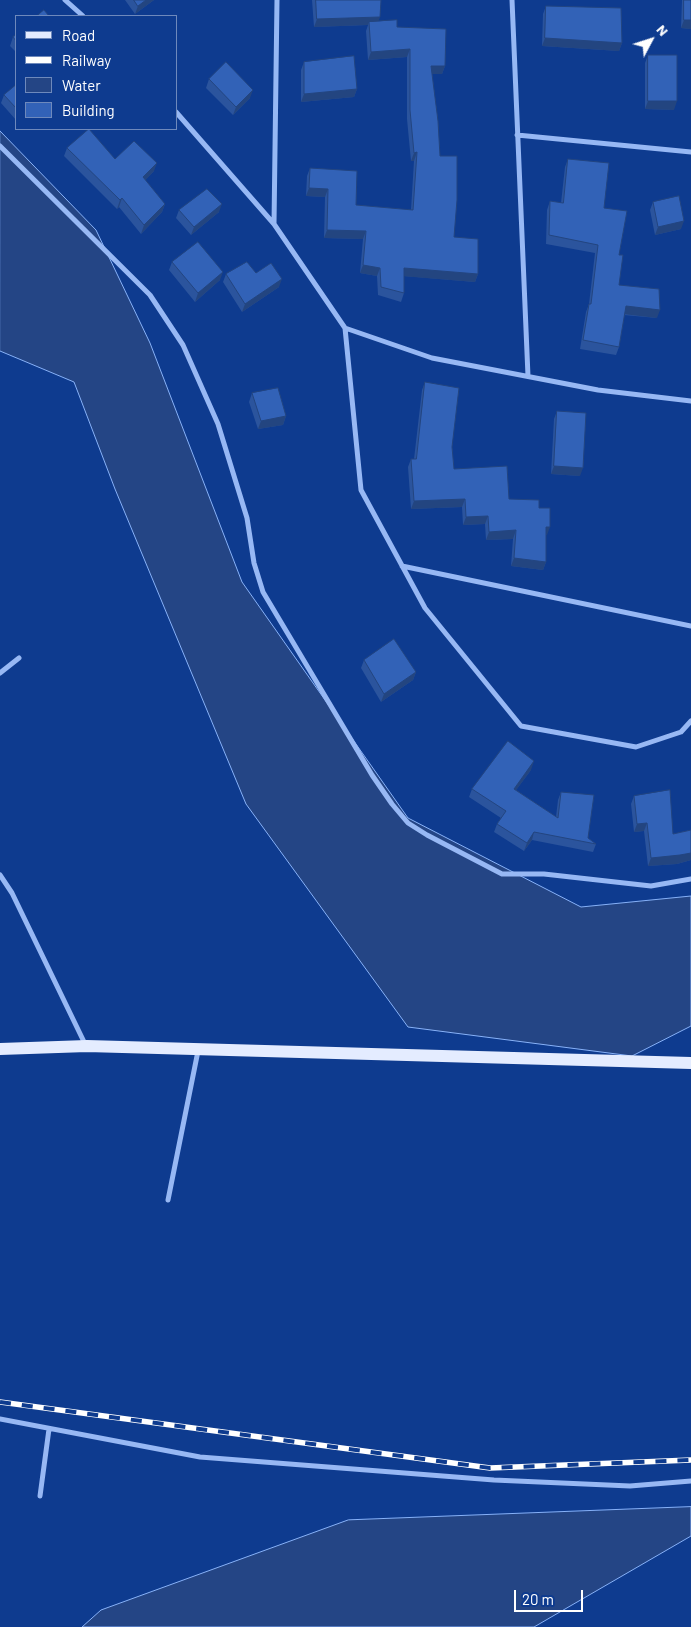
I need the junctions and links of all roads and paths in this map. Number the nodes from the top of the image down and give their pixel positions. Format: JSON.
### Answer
{"nodes":[{"id":1,"x":65,"y":0,"type":"edge"},
{"id":2,"x":277,"y":0,"type":"edge"},
{"id":3,"x":512,"y":0,"type":"edge"},
{"id":4,"x":82,"y":15,"type":"edge"},
{"id":5,"x":178,"y":114,"type":"edge"},
{"id":6,"x":517,"y":135,"type":"junction"},
{"id":7,"x":0,"y":146,"type":"edge"},
{"id":8,"x":691,"y":152,"type":"edge"},
{"id":9,"x":274,"y":224,"type":"junction"},
{"id":10,"x":345,"y":328,"type":"junction"},
{"id":11,"x":528,"y":376,"type":"junction"},
{"id":12,"x":691,"y":401,"type":"edge"},
{"id":13,"x":402,"y":566,"type":"junction"},
{"id":14,"x":691,"y":626,"type":"edge"},
{"id":15,"x":18,"y":658,"type":"dead end"},
{"id":16,"x":0,"y":673,"type":"edge"},
{"id":17,"x":691,"y":722,"type":"edge"},
{"id":18,"x":0,"y":875,"type":"edge"},
{"id":19,"x":691,"y":879,"type":"edge"},
{"id":20,"x":87,"y":1046,"type":"junction"},
{"id":21,"x":0,"y":1049,"type":"edge"},
{"id":22,"x":198,"y":1050,"type":"junction"},
{"id":23,"x":691,"y":1063,"type":"edge"},
{"id":24,"x":168,"y":1200,"type":"dead end"},
{"id":25,"x":0,"y":1419,"type":"edge"},
{"id":26,"x":49,"y":1429,"type":"junction"},
{"id":27,"x":691,"y":1481,"type":"edge"},
{"id":28,"x":40,"y":1496,"type":"dead end"}],
"edges":[{"from":1,"to":4,"type":"street"},
{"from":2,"to":9,"type":"street"},
{"from":3,"to":6,"type":"street"},
{"from":5,"to":9,"type":"street"},
{"from":6,"to":8,"type":"street"},
{"from":6,"to":11,"type":"street"},
{"from":7,"to":19,"type":"street"},
{"from":9,"to":10,"type":"street"},
{"from":10,"to":11,"type":"street"},
{"from":10,"to":13,"type":"street"},
{"from":11,"to":12,"type":"street"},
{"from":13,"to":14,"type":"street"},
{"from":13,"to":17,"type":"street"},
{"from":15,"to":16,"type":"street"},
{"from":18,"to":20,"type":"street"},
{"from":20,"to":21,"type":"main road"},
{"from":20,"to":22,"type":"main road"},
{"from":22,"to":23,"type":"main road"},
{"from":22,"to":24,"type":"street"},
{"from":25,"to":26,"type":"street"},
{"from":26,"to":27,"type":"street"},
{"from":26,"to":28,"type":"street"}]}
